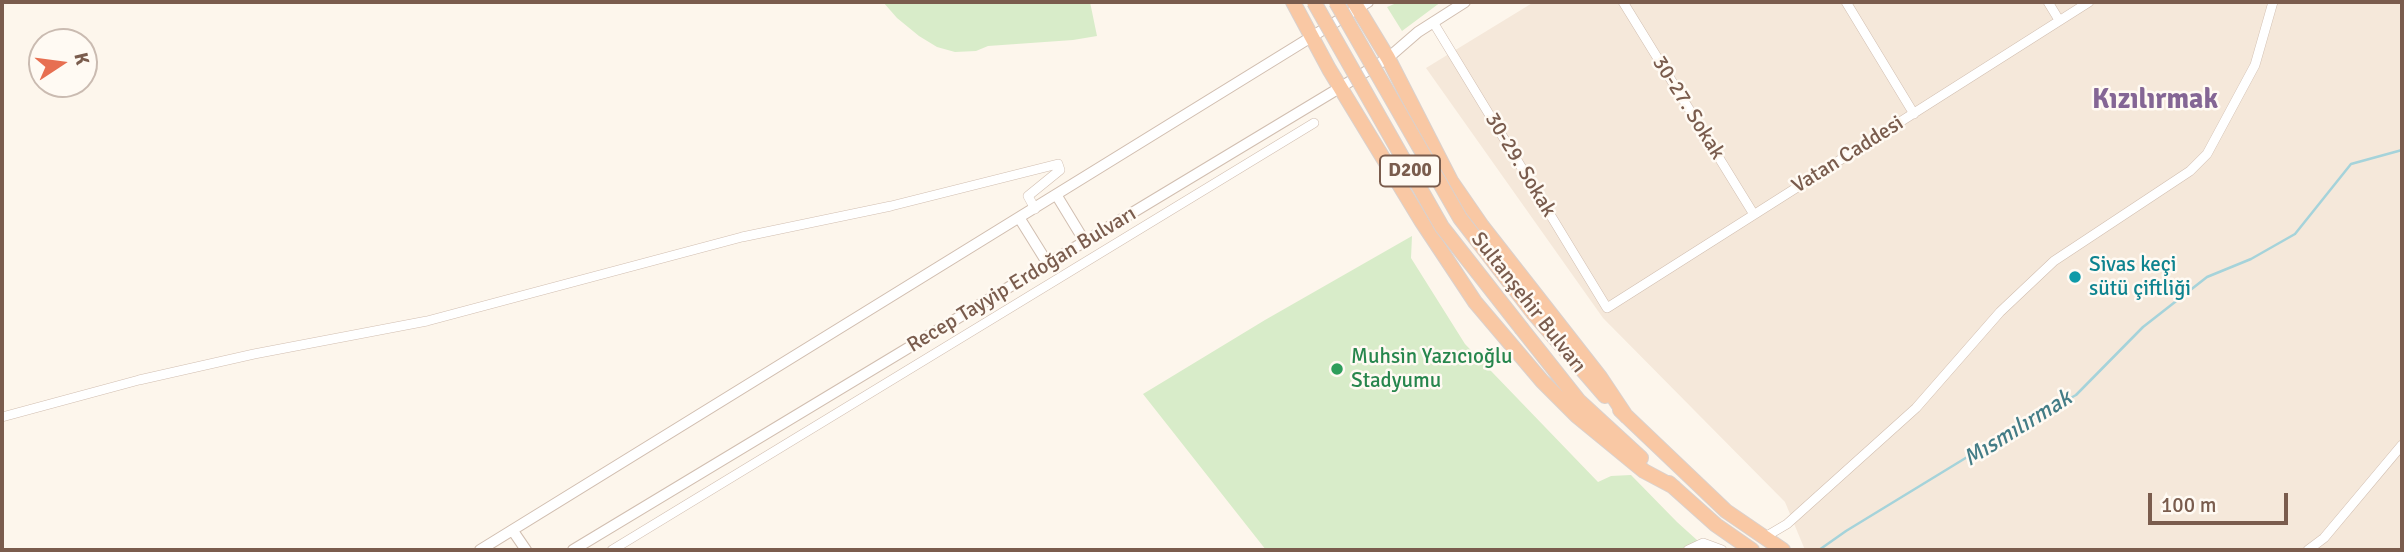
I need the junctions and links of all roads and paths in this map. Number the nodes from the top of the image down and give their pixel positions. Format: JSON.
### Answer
{"nodes":[{"id":1,"x":1293,"y":2,"type":"edge"},
{"id":2,"x":1314,"y":2,"type":"edge"},
{"id":3,"x":1336,"y":2,"type":"edge"},
{"id":4,"x":1465,"y":2,"type":"edge"},
{"id":5,"x":1623,"y":2,"type":"edge"},
{"id":6,"x":1846,"y":2,"type":"edge"},
{"id":7,"x":2048,"y":2,"type":"edge"},
{"id":8,"x":2089,"y":2,"type":"edge"},
{"id":9,"x":2273,"y":2,"type":"edge"},
{"id":10,"x":1360,"y":4,"type":"edge"},
{"id":11,"x":2059,"y":20,"type":"junction"},
{"id":12,"x":1433,"y":22,"type":"junction"},
{"id":13,"x":1312,"y":37,"type":"junction"},
{"id":14,"x":1388,"y":58,"type":"junction"},
{"id":15,"x":1341,"y":87,"type":"junction"},
{"id":16,"x":1914,"y":114,"type":"junction"},
{"id":17,"x":1314,"y":122,"type":"dead end"},
{"id":18,"x":1057,"y":196,"type":"junction"},
{"id":19,"x":1035,"y":209,"type":"junction"},
{"id":20,"x":1753,"y":213,"type":"junction"},
{"id":21,"x":1020,"y":219,"type":"junction"},
{"id":22,"x":1085,"y":242,"type":"junction"},
{"id":23,"x":1065,"y":254,"type":"junction"},
{"id":24,"x":1048,"y":264,"type":"junction"},
{"id":25,"x":1073,"y":269,"type":"junction"},
{"id":26,"x":1607,"y":308,"type":"joint"},
{"id":27,"x":1626,"y":416,"type":"junction"},
{"id":28,"x":2,"y":417,"type":"edge"},
{"id":29,"x":2402,"y":445,"type":"edge"},
{"id":30,"x":1674,"y":487,"type":"junction"},
{"id":31,"x":513,"y":531,"type":"junction"},
{"id":32,"x":1765,"y":537,"type":"junction"},
{"id":33,"x":1781,"y":549,"type":"edge"},
{"id":34,"x":480,"y":550,"type":"edge"},
{"id":35,"x":526,"y":550,"type":"edge"},
{"id":36,"x":573,"y":550,"type":"edge"},
{"id":37,"x":612,"y":550,"type":"edge"},
{"id":38,"x":1688,"y":550,"type":"edge"},
{"id":39,"x":1722,"y":550,"type":"edge"},
{"id":40,"x":1752,"y":550,"type":"edge"},
{"id":41,"x":2308,"y":550,"type":"edge"}],
"edges":[{"from":1,"to":13,"type":"highway"},
{"from":2,"to":30,"type":"highway","name":"Sultanşehir Bulvarı","number":"D200","bridge":true},
{"from":3,"to":27,"type":"highway","name":"Sultanşehir Bulvarı","number":"D200","bridge":true},
{"from":4,"to":12,"type":"street","name":"Recep Tayyip Erdoğan Bulvarı"},
{"from":5,"to":20,"type":"street","name":"30-27. Sokak"},
{"from":6,"to":16,"type":"street"},
{"from":7,"to":11,"type":"street"},
{"from":8,"to":11,"type":"street","name":"Vatan Caddesi"},
{"from":9,"to":32,"type":"street"},
{"from":10,"to":13,"type":"street"},
{"from":10,"to":14,"type":"highway"},
{"from":11,"to":16,"type":"street","name":"Vatan Caddesi"},
{"from":12,"to":14,"type":"street","name":"Recep Tayyip Erdoğan Bulvarı"},
{"from":12,"to":26,"type":"street","name":"30-29. Sokak"},
{"from":13,"to":15,"type":"highway"},
{"from":13,"to":18,"type":"street"},
{"from":14,"to":15,"type":"street","name":"Recep Tayyip Erdoğan Bulvarı"},
{"from":14,"to":27,"type":"highway"},
{"from":15,"to":22,"type":"street","name":"Recep Tayyip Erdoğan Bulvarı"},
{"from":15,"to":30,"type":"highway"},
{"from":16,"to":20,"type":"street","name":"Vatan Caddesi"},
{"from":17,"to":25,"type":"street"},
{"from":18,"to":19,"type":"street"},
{"from":18,"to":22,"type":"street"},
{"from":19,"to":21,"type":"street"},
{"from":19,"to":28,"type":"street"},
{"from":20,"to":26,"type":"street","name":"Vatan Caddesi"},
{"from":21,"to":24,"type":"street"},
{"from":21,"to":31,"type":"street"},
{"from":22,"to":23,"type":"street","name":"Recep Tayyip Erdoğan Bulvarı"},
{"from":23,"to":24,"type":"street","name":"Recep Tayyip Erdoğan Bulvarı"},
{"from":23,"to":25,"type":"street"},
{"from":24,"to":36,"type":"street","name":"Recep Tayyip Erdoğan Bulvarı"},
{"from":25,"to":37,"type":"street"},
{"from":27,"to":32,"type":"highway","name":"Sultanşehir Bulvarı","number":"D200"},
{"from":29,"to":41,"type":"street"},
{"from":30,"to":40,"type":"highway","name":"Sultanşehir Bulvarı","number":"D200"},
{"from":31,"to":34,"type":"street"},
{"from":31,"to":35,"type":"street"},
{"from":32,"to":33,"type":"highway","name":"Sultanşehir Bulvarı","number":"D200"},
{"from":38,"to":39,"type":"street"}]}
